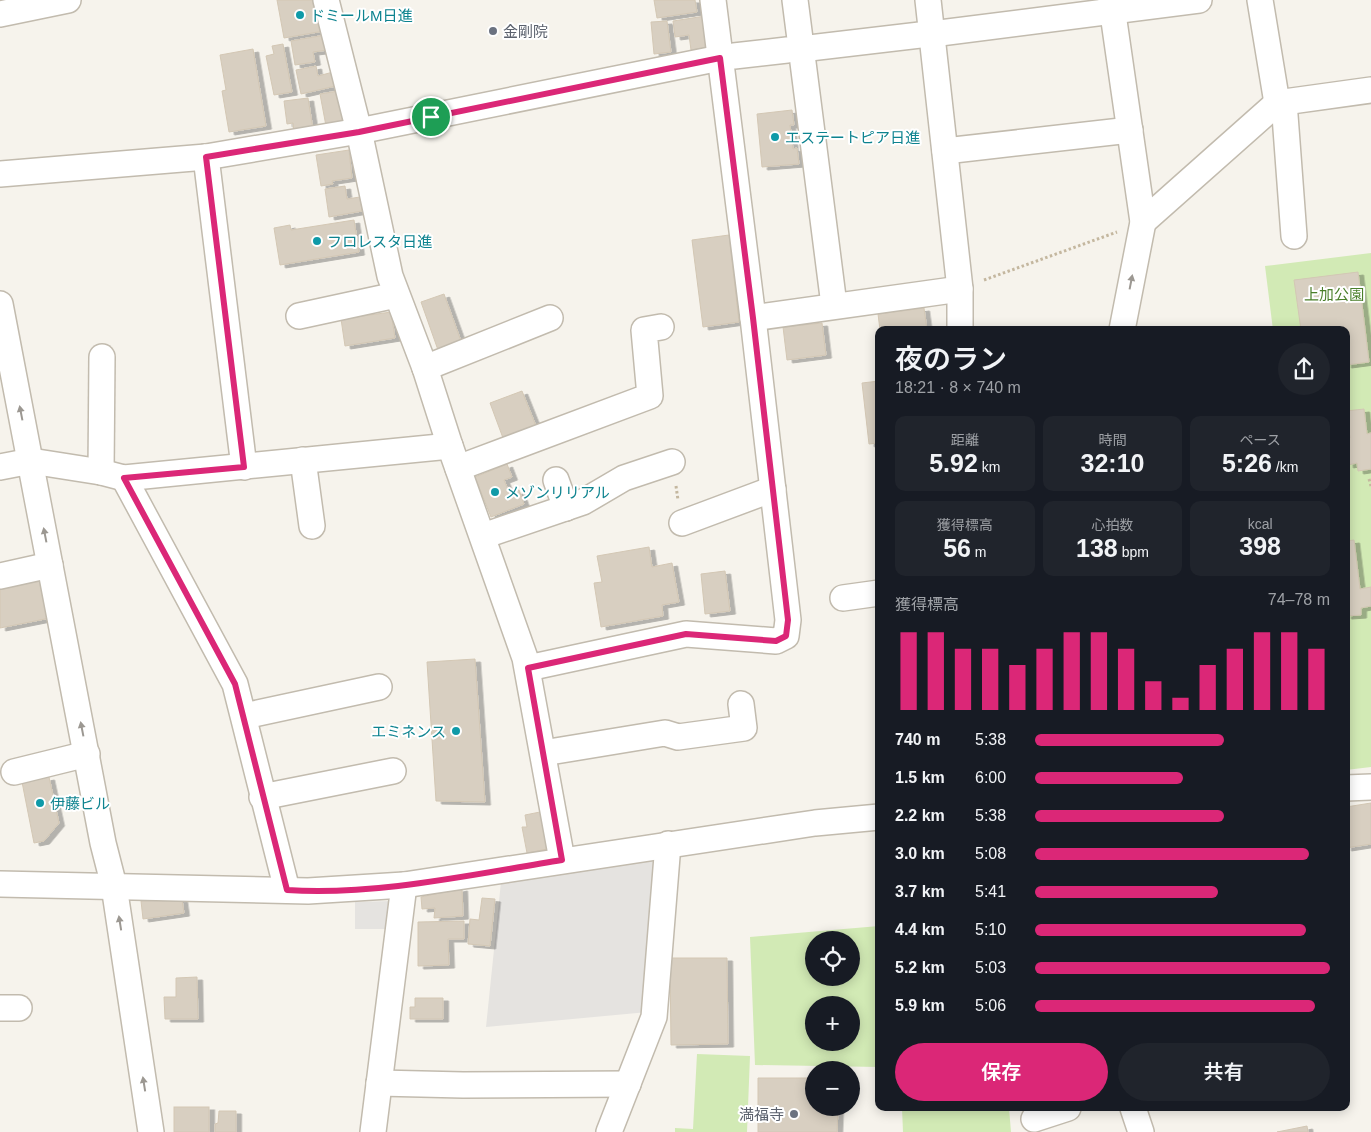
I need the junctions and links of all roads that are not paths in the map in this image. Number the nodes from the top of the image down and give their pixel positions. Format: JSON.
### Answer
{"nodes":[{"id":1,"x":68,"y":0,"type":"edge"},
{"id":2,"x":326,"y":0,"type":"edge"},
{"id":3,"x":713,"y":0,"type":"edge"},
{"id":4,"x":795,"y":0,"type":"edge"},
{"id":5,"x":928,"y":0,"type":"edge"},
{"id":6,"x":1199,"y":0,"type":"edge"},
{"id":7,"x":1260,"y":0,"type":"edge"},
{"id":8,"x":1112,"y":5,"type":"edge"},
{"id":9,"x":0,"y":14,"type":"edge"},
{"id":10,"x":926,"y":35,"type":"junction"},
{"id":11,"x":794,"y":50,"type":"junction"},
{"id":12,"x":727,"y":57,"type":"junction"},
{"id":13,"x":1371,"y":90,"type":"edge"},
{"id":14,"x":1280,"y":102,"type":"junction"},
{"id":15,"x":1130,"y":130,"type":"junction"},
{"id":16,"x":359,"y":132,"type":"junction"},
{"id":17,"x":945,"y":151,"type":"junction"},
{"id":18,"x":206,"y":157,"type":"junction"},
{"id":19,"x":0,"y":174,"type":"edge"},
{"id":20,"x":1143,"y":222,"type":"junction"},
{"id":21,"x":1294,"y":236,"type":"dead end"},
{"id":22,"x":960,"y":289,"type":"junction"},
{"id":23,"x":396,"y":295,"type":"junction"},
{"id":24,"x":0,"y":304,"type":"edge"},
{"id":25,"x":834,"y":305,"type":"junction"},
{"id":26,"x":298,"y":316,"type":"dead end"},
{"id":27,"x":550,"y":318,"type":"dead end"},
{"id":28,"x":753,"y":318,"type":"junction"},
{"id":29,"x":960,"y":326,"type":"edge"},
{"id":30,"x":1123,"y":326,"type":"edge"},
{"id":31,"x":661,"y":327,"type":"dead end"},
{"id":32,"x":102,"y":357,"type":"dead end"},
{"id":33,"x":425,"y":368,"type":"junction"},
{"id":34,"x":454,"y":457,"type":"junction"},
{"id":35,"x":303,"y":460,"type":"junction"},
{"id":36,"x":30,"y":461,"type":"junction"},
{"id":37,"x":672,"y":462,"type":"road end"},
{"id":38,"x":0,"y":467,"type":"edge"},
{"id":39,"x":244,"y":467,"type":"junction"},
{"id":40,"x":113,"y":475,"type":"junction"},
{"id":41,"x":556,"y":480,"type":"dead end"},
{"id":42,"x":773,"y":489,"type":"junction"},
{"id":43,"x":566,"y":508,"type":"junction"},
{"id":44,"x":682,"y":523,"type":"road end"},
{"id":45,"x":312,"y":526,"type":"dead end"},
{"id":46,"x":482,"y":536,"type":"junction"},
{"id":47,"x":50,"y":565,"type":"junction"},
{"id":48,"x":0,"y":576,"type":"edge"},
{"id":49,"x":875,"y":593,"type":"edge"},
{"id":50,"x":843,"y":598,"type":"dead end"},
{"id":51,"x":528,"y":668,"type":"junction"},
{"id":52,"x":379,"y":687,"type":"dead end"},
{"id":53,"x":741,"y":704,"type":"dead end"},
{"id":54,"x":244,"y":716,"type":"junction"},
{"id":55,"x":543,"y":753,"type":"junction"},
{"id":56,"x":87,"y":754,"type":"junction"},
{"id":57,"x":393,"y":771,"type":"dead end"},
{"id":58,"x":14,"y":772,"type":"dead end"},
{"id":59,"x":1371,"y":787,"type":"edge"},
{"id":60,"x":1350,"y":788,"type":"edge"},
{"id":61,"x":262,"y":797,"type":"junction"},
{"id":62,"x":875,"y":817,"type":"edge"},
{"id":63,"x":668,"y":844,"type":"junction"},
{"id":64,"x":562,"y":860,"type":"junction"},
{"id":65,"x":0,"y":884,"type":"edge"},
{"id":66,"x":404,"y":885,"type":"junction"},
{"id":67,"x":114,"y":886,"type":"junction"},
{"id":68,"x":287,"y":890,"type":"junction"},
{"id":69,"x":379,"y":1083,"type":"junction"},
{"id":70,"x":628,"y":1084,"type":"junction"},
{"id":71,"x":1059,"y":1111,"type":"edge"},
{"id":72,"x":1134,"y":1111,"type":"edge"},
{"id":73,"x":1034,"y":1119,"type":"dead end"},
{"id":74,"x":151,"y":1132,"type":"edge"},
{"id":75,"x":373,"y":1132,"type":"edge"},
{"id":76,"x":609,"y":1132,"type":"edge"},
{"id":77,"x":1141,"y":1132,"type":"edge"}],
"edges":[{"from":1,"to":9,"type":"street"},
{"from":2,"to":16,"type":"street"},
{"from":3,"to":12,"type":"street"},
{"from":4,"to":11,"type":"street"},
{"from":5,"to":10,"type":"street"},
{"from":6,"to":8,"type":"street"},
{"from":7,"to":14,"type":"street"},
{"from":8,"to":10,"type":"street"},
{"from":8,"to":15,"type":"street"},
{"from":10,"to":11,"type":"street"},
{"from":10,"to":17,"type":"street"},
{"from":11,"to":12,"type":"street"},
{"from":11,"to":25,"type":"street"},
{"from":12,"to":16,"type":"street"},
{"from":12,"to":28,"type":"street"},
{"from":13,"to":14,"type":"street"},
{"from":14,"to":20,"type":"street"},
{"from":14,"to":21,"type":"street"},
{"from":15,"to":17,"type":"street"},
{"from":15,"to":20,"type":"street"},
{"from":16,"to":18,"type":"street"},
{"from":16,"to":23,"type":"street"},
{"from":17,"to":22,"type":"street"},
{"from":18,"to":19,"type":"street"},
{"from":18,"to":39,"type":"street"},
{"from":30,"to":20,"type":"street","one_way":true},
{"from":22,"to":25,"type":"street"},
{"from":22,"to":29,"type":"street"},
{"from":23,"to":26,"type":"street"},
{"from":23,"to":33,"type":"street"},
{"from":36,"to":24,"type":"street","one_way":true},
{"from":25,"to":28,"type":"street"},
{"from":27,"to":33,"type":"street"},
{"from":28,"to":42,"type":"street"},
{"from":31,"to":34,"type":"street"},
{"from":32,"to":40,"type":"street"},
{"from":33,"to":34,"type":"street"},
{"from":34,"to":35,"type":"street"},
{"from":34,"to":46,"type":"street"},
{"from":35,"to":39,"type":"street"},
{"from":35,"to":45,"type":"street"},
{"from":36,"to":38,"type":"street"},
{"from":36,"to":40,"type":"street"},
{"from":47,"to":36,"type":"street","one_way":true},
{"from":37,"to":43,"type":"street"},
{"from":39,"to":40,"type":"street"},
{"from":40,"to":54,"type":"street"},
{"from":41,"to":43,"type":"street"},
{"from":42,"to":44,"type":"street"},
{"from":42,"to":51,"type":"street"},
{"from":43,"to":46,"type":"street"},
{"from":46,"to":51,"type":"street"},
{"from":47,"to":48,"type":"street"},
{"from":56,"to":47,"type":"street","one_way":true},
{"from":49,"to":50,"type":"street"},
{"from":51,"to":55,"type":"street"},
{"from":52,"to":54,"type":"street"},
{"from":53,"to":55,"type":"street"},
{"from":54,"to":61,"type":"street"},
{"from":55,"to":64,"type":"street"},
{"from":56,"to":58,"type":"street"},
{"from":56,"to":67,"type":"street"},
{"from":57,"to":61,"type":"street"},
{"from":59,"to":60,"type":"street"},
{"from":61,"to":68,"type":"street"},
{"from":62,"to":63,"type":"street"},
{"from":63,"to":64,"type":"street"},
{"from":63,"to":70,"type":"street"},
{"from":64,"to":66,"type":"street"},
{"from":65,"to":67,"type":"street"},
{"from":66,"to":68,"type":"street"},
{"from":66,"to":69,"type":"street"},
{"from":67,"to":68,"type":"street"},
{"from":74,"to":67,"type":"street","one_way":true},
{"from":69,"to":70,"type":"street"},
{"from":69,"to":75,"type":"street"},
{"from":70,"to":76,"type":"street"},
{"from":71,"to":73,"type":"street"},
{"from":72,"to":77,"type":"street"}]}
